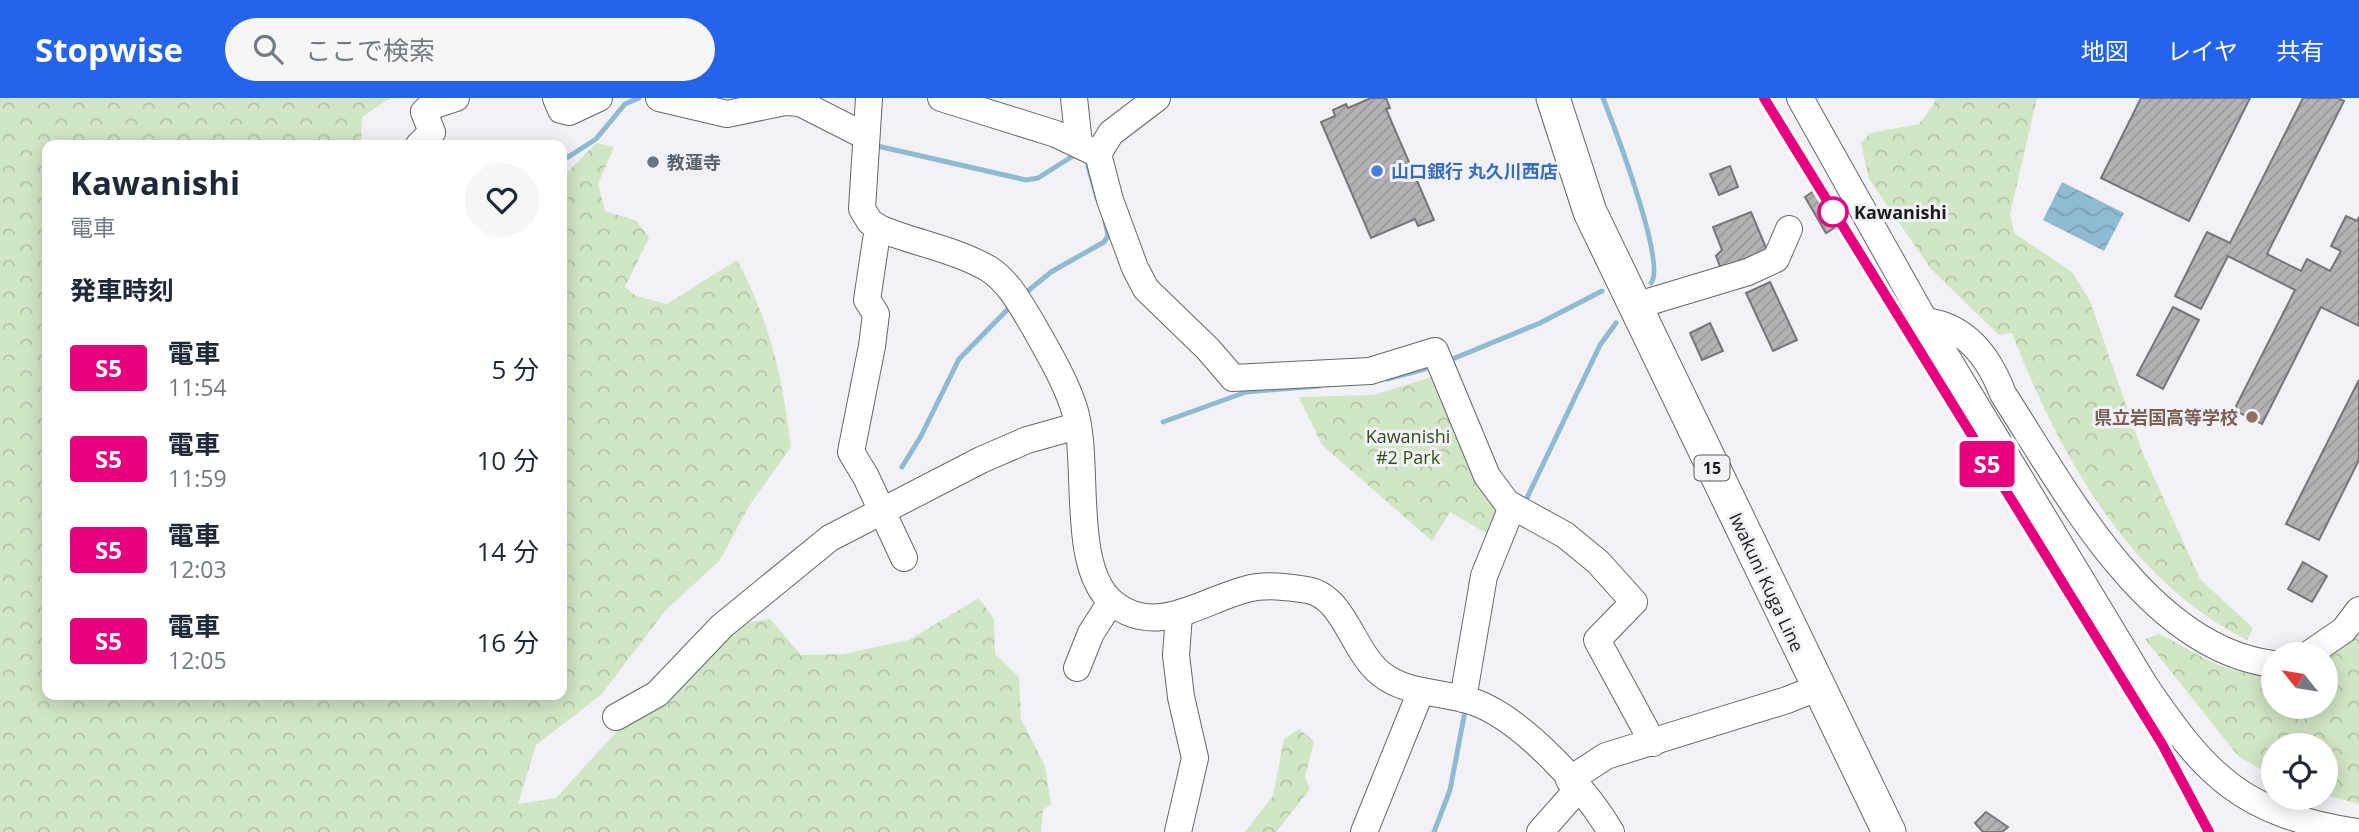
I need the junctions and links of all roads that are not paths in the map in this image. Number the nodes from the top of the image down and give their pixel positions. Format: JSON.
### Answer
{"nodes":[{"id":1,"x":456,"y":98,"type":"edge"},
{"id":2,"x":556,"y":98,"type":"edge"},
{"id":3,"x":598,"y":98,"type":"edge"},
{"id":4,"x":659,"y":98,"type":"edge"},
{"id":5,"x":869,"y":98,"type":"edge"},
{"id":6,"x":942,"y":98,"type":"edge"},
{"id":7,"x":1074,"y":98,"type":"edge"},
{"id":8,"x":1157,"y":98,"type":"edge"},
{"id":9,"x":1553,"y":98,"type":"edge"},
{"id":10,"x":1800,"y":98,"type":"edge"},
{"id":11,"x":865,"y":136,"type":"junction"},
{"id":12,"x":424,"y":140,"type":"edge"},
{"id":13,"x":1089,"y":149,"type":"junction"},
{"id":14,"x":881,"y":229,"type":"junction"},
{"id":15,"x":1789,"y":229,"type":"dead end"},
{"id":16,"x":1635,"y":306,"type":"junction"},
{"id":17,"x":1925,"y":321,"type":"junction"},
{"id":18,"x":1077,"y":426,"type":"junction"},
{"id":19,"x":876,"y":499,"type":"junction"},
{"id":20,"x":1517,"y":510,"type":"junction"},
{"id":21,"x":904,"y":558,"type":"dead end"},
{"id":22,"x":1111,"y":602,"type":"junction"},
{"id":23,"x":2359,"y":610,"type":"edge"},
{"id":24,"x":1179,"y":615,"type":"junction"},
{"id":25,"x":2326,"y":642,"type":"edge"},
{"id":26,"x":2261,"y":663,"type":"edge"},
{"id":27,"x":1077,"y":668,"type":"dead end"},
{"id":28,"x":1817,"y":688,"type":"junction"},
{"id":29,"x":1421,"y":691,"type":"junction"},
{"id":30,"x":1463,"y":699,"type":"junction"},
{"id":31,"x":616,"y":717,"type":"dead end"},
{"id":32,"x":1653,"y":743,"type":"junction"},
{"id":33,"x":1573,"y":784,"type":"junction"},
{"id":34,"x":1178,"y":832,"type":"edge"},
{"id":35,"x":1364,"y":832,"type":"edge"},
{"id":36,"x":1540,"y":832,"type":"edge"},
{"id":37,"x":1611,"y":832,"type":"edge"},
{"id":38,"x":1889,"y":832,"type":"edge"},
{"id":39,"x":2357,"y":832,"type":"edge"}],
"edges":[{"from":1,"to":12,"type":"street"},
{"from":2,"to":3,"type":"street"},
{"from":4,"to":11,"type":"street"},
{"from":5,"to":11,"type":"street"},
{"from":6,"to":13,"type":"street"},
{"from":7,"to":13,"type":"street"},
{"from":8,"to":13,"type":"street"},
{"from":9,"to":16,"type":"main road","name":"Iwakuni Kuga Line","number":"15"},
{"from":10,"to":17,"type":"street"},
{"from":11,"to":14,"type":"street"},
{"from":13,"to":20,"type":"street"},
{"from":14,"to":18,"type":"street"},
{"from":14,"to":19,"type":"street"},
{"from":15,"to":16,"type":"street"},
{"from":16,"to":28,"type":"main road","name":"Iwakuni Kuga Line","number":"15"},
{"from":17,"to":26,"type":"street"},
{"from":17,"to":39,"type":"street"},
{"from":18,"to":19,"type":"street"},
{"from":18,"to":22,"type":"street"},
{"from":19,"to":21,"type":"street"},
{"from":19,"to":31,"type":"street"},
{"from":20,"to":30,"type":"street"},
{"from":20,"to":32,"type":"street"},
{"from":22,"to":24,"type":"street"},
{"from":22,"to":27,"type":"street"},
{"from":23,"to":25,"type":"street"},
{"from":24,"to":29,"type":"street"},
{"from":24,"to":34,"type":"street"},
{"from":28,"to":32,"type":"street"},
{"from":28,"to":38,"type":"main road","name":"Iwakuni Kuga Line","number":"15"},
{"from":29,"to":30,"type":"street"},
{"from":29,"to":35,"type":"street"},
{"from":30,"to":33,"type":"street"},
{"from":32,"to":33,"type":"street"},
{"from":33,"to":36,"type":"street"},
{"from":33,"to":37,"type":"street"}]}
